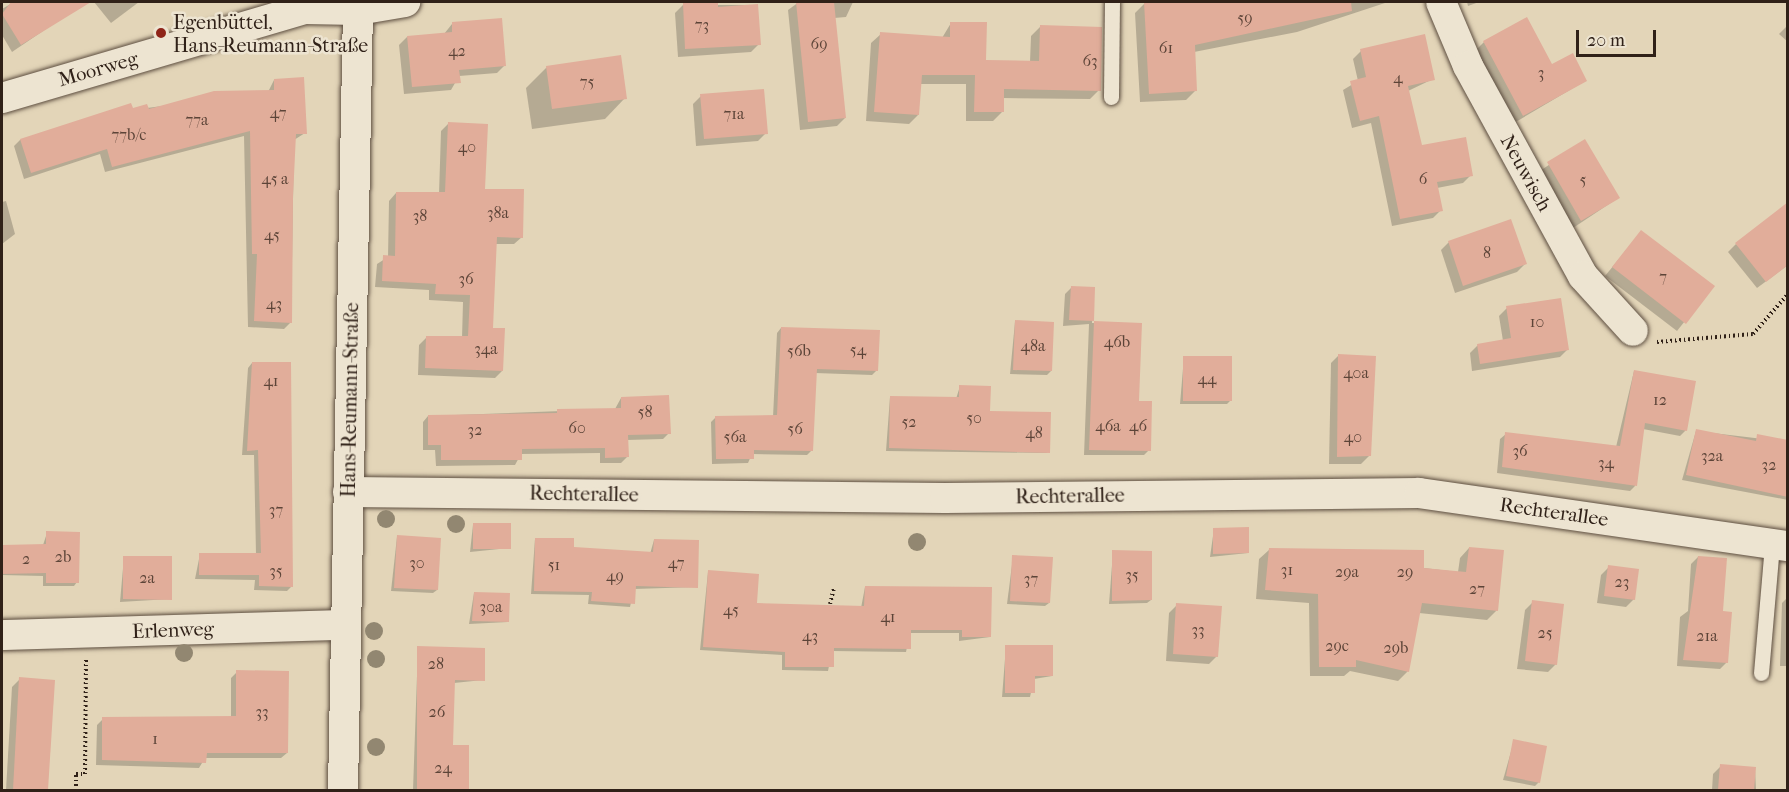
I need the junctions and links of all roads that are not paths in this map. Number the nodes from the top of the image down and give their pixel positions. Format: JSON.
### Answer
{"nodes":[{"id":1,"x":405,"y":2,"type":"edge"},
{"id":2,"x":1112,"y":2,"type":"edge"},
{"id":3,"x":1441,"y":2,"type":"edge"},
{"id":4,"x":305,"y":5,"type":"edge"},
{"id":5,"x":358,"y":10,"type":"junction"},
{"id":6,"x":1111,"y":97,"type":"dead end"},
{"id":7,"x":2,"y":98,"type":"edge"},
{"id":8,"x":1633,"y":331,"type":"road end"},
{"id":9,"x":348,"y":492,"type":"junction"},
{"id":10,"x":1780,"y":545,"type":"edge"},
{"id":11,"x":345,"y":626,"type":"junction"},
{"id":12,"x":2,"y":635,"type":"edge"},
{"id":13,"x":1761,"y":673,"type":"dead end"},
{"id":14,"x":343,"y":790,"type":"edge"}],
"edges":[{"from":1,"to":5,"type":"street","name":"Moorweg"},
{"from":2,"to":6,"type":"lane"},
{"from":3,"to":8,"type":"street","name":"Neuwisch"},
{"from":4,"to":5,"type":"street","name":"Moorweg"},
{"from":4,"to":7,"type":"street","name":"Moorweg"},
{"from":5,"to":9,"type":"street","name":"Hans-Reumann-Straße"},
{"from":9,"to":10,"type":"street","name":"Rechterallee"},
{"from":9,"to":11,"type":"street","name":"Hans-Reumann-Straße"},
{"from":10,"to":13,"type":"lane"},
{"from":11,"to":12,"type":"street","name":"Erlenweg"},
{"from":11,"to":14,"type":"street","name":"Hans-Reumann-Straße"}]}
